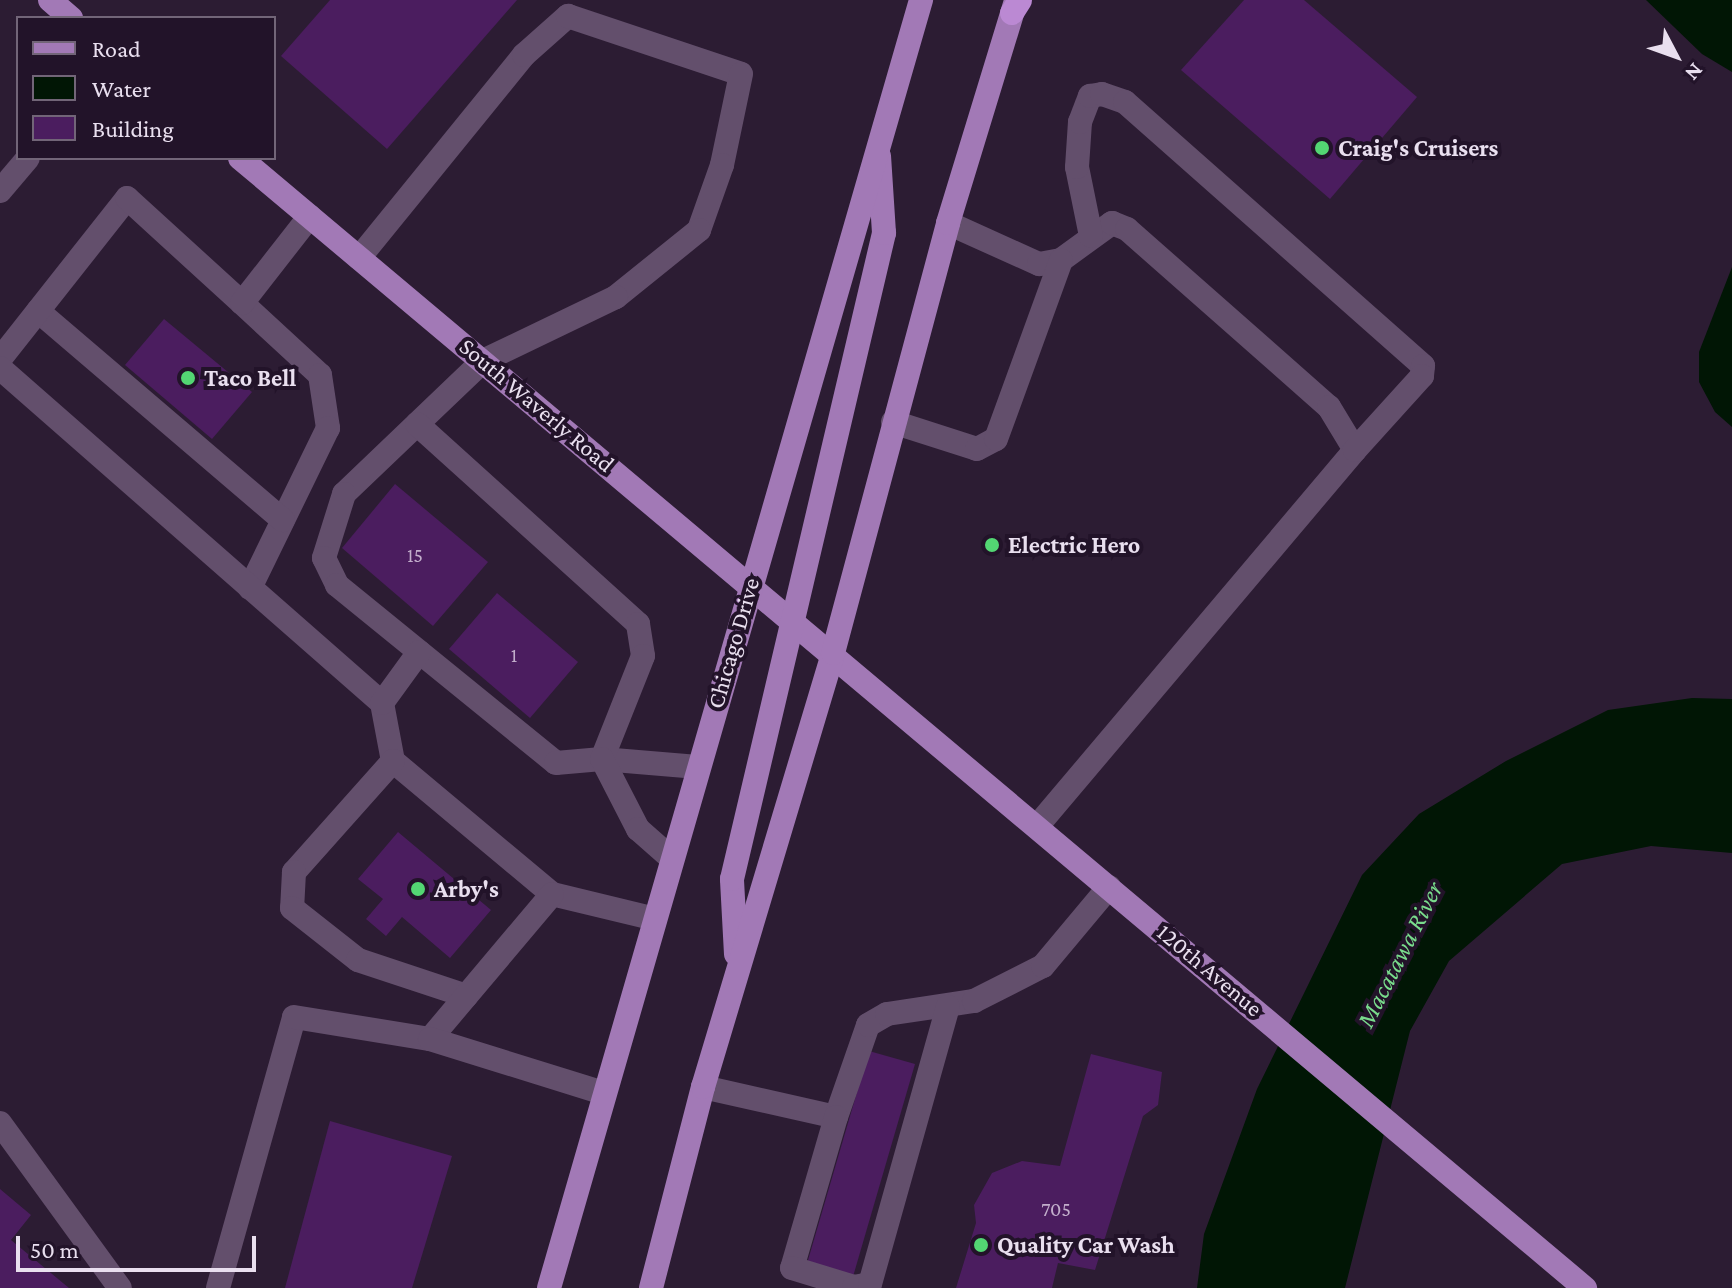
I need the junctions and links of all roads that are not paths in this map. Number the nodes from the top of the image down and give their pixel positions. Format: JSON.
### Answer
{"nodes":[{"id":1,"x":50,"y":0,"type":"edge"},
{"id":2,"x":921,"y":0,"type":"edge"},
{"id":3,"x":1016,"y":4,"type":"edge"},
{"id":4,"x":69,"y":16,"type":"edge"},
{"id":5,"x":878,"y":138,"type":"junction"},
{"id":6,"x":26,"y":160,"type":"edge"},
{"id":7,"x":242,"y":160,"type":"edge"},
{"id":8,"x":0,"y":191,"type":"edge"},
{"id":9,"x":310,"y":216,"type":"junction"},
{"id":10,"x":948,"y":223,"type":"junction"},
{"id":11,"x":1091,"y":236,"type":"junction"},
{"id":12,"x":359,"y":258,"type":"junction"},
{"id":13,"x":1061,"y":260,"type":"junction"},
{"id":14,"x":242,"y":303,"type":"junction"},
{"id":15,"x":38,"y":311,"type":"junction"},
{"id":16,"x":0,"y":359,"type":"edge"},
{"id":17,"x":483,"y":361,"type":"junction"},
{"id":18,"x":0,"y":368,"type":"edge"},
{"id":19,"x":893,"y":422,"type":"junction"},
{"id":20,"x":417,"y":424,"type":"junction"},
{"id":21,"x":1355,"y":450,"type":"junction"},
{"id":22,"x":283,"y":520,"type":"junction"},
{"id":23,"x":750,"y":584,"type":"junction"},
{"id":24,"x":250,"y":588,"type":"junction"},
{"id":25,"x":794,"y":620,"type":"junction"},
{"id":26,"x":419,"y":652,"type":"junction"},
{"id":27,"x":833,"y":653,"type":"junction"},
{"id":28,"x":382,"y":703,"type":"junction"},
{"id":29,"x":602,"y":759,"type":"junction"},
{"id":30,"x":393,"y":761,"type":"junction"},
{"id":31,"x":698,"y":767,"type":"junction"},
{"id":32,"x":1037,"y":826,"type":"junction"},
{"id":33,"x":672,"y":859,"type":"junction"},
{"id":34,"x":1109,"y":887,"type":"junction"},
{"id":35,"x":552,"y":894,"type":"junction"},
{"id":36,"x":655,"y":919,"type":"junction"},
{"id":37,"x":737,"y":974,"type":"junction"},
{"id":38,"x":466,"y":996,"type":"junction"},
{"id":39,"x":948,"y":1007,"type":"junction"},
{"id":40,"x":430,"y":1039,"type":"junction"},
{"id":41,"x":703,"y":1087,"type":"junction"},
{"id":42,"x":603,"y":1093,"type":"junction"},
{"id":43,"x":836,"y":1117,"type":"junction"},
{"id":44,"x":0,"y":1123,"type":"edge"},
{"id":45,"x":120,"y":1288,"type":"edge"},
{"id":46,"x":218,"y":1288,"type":"edge"},
{"id":47,"x":549,"y":1288,"type":"edge"},
{"id":48,"x":651,"y":1288,"type":"edge"},
{"id":49,"x":1585,"y":1288,"type":"edge"}],
"edges":[{"from":1,"to":4,"type":"main road"},
{"from":2,"to":5,"type":"main road","name":"Chicago Drive"},
{"from":3,"to":10,"type":"main road"},
{"from":5,"to":23,"type":"main road","name":"Chicago Drive"},
{"from":5,"to":25,"type":"main road"},
{"from":6,"to":8,"type":"lane"},
{"from":7,"to":9,"type":"main road","name":"South Waverly Road"},
{"from":9,"to":12,"type":"main road","name":"South Waverly Road"},
{"from":9,"to":14,"type":"lane"},
{"from":10,"to":13,"type":"lane"},
{"from":10,"to":19,"type":"main road"},
{"from":11,"to":13,"type":"lane"},
{"from":11,"to":21,"type":"lane"},
{"from":11,"to":21,"type":"lane"},
{"from":12,"to":17,"type":"main road","name":"South Waverly Road"},
{"from":12,"to":17,"type":"lane"},
{"from":13,"to":19,"type":"lane"},
{"from":14,"to":15,"type":"lane"},
{"from":14,"to":22,"type":"lane"},
{"from":15,"to":16,"type":"lane"},
{"from":15,"to":22,"type":"lane"},
{"from":17,"to":20,"type":"lane"},
{"from":17,"to":23,"type":"main road","name":"South Waverly Road"},
{"from":18,"to":24,"type":"lane"},
{"from":19,"to":27,"type":"main road"},
{"from":20,"to":26,"type":"lane"},
{"from":20,"to":29,"type":"lane"},
{"from":21,"to":32,"type":"lane"},
{"from":22,"to":24,"type":"lane"},
{"from":23,"to":25,"type":"main road","name":"South Waverly Road"},
{"from":23,"to":31,"type":"main road","name":"Chicago Drive"},
{"from":24,"to":28,"type":"lane"},
{"from":25,"to":27,"type":"main road","name":"South Waverly Road"},
{"from":25,"to":37,"type":"main road"},
{"from":26,"to":28,"type":"lane"},
{"from":26,"to":29,"type":"lane"},
{"from":27,"to":32,"type":"main road","name":"120th Avenue"},
{"from":27,"to":37,"type":"main road"},
{"from":28,"to":30,"type":"lane"},
{"from":29,"to":31,"type":"lane"},
{"from":29,"to":33,"type":"lane"},
{"from":30,"to":35,"type":"lane"},
{"from":30,"to":38,"type":"lane"},
{"from":31,"to":33,"type":"main road","name":"Chicago Drive"},
{"from":32,"to":34,"type":"main road","name":"120th Avenue"},
{"from":33,"to":36,"type":"main road","name":"Chicago Drive"},
{"from":34,"to":39,"type":"lane"},
{"from":34,"to":49,"type":"main road","name":"120th Avenue"},
{"from":35,"to":36,"type":"lane"},
{"from":35,"to":38,"type":"lane"},
{"from":36,"to":42,"type":"main road","name":"Chicago Drive"},
{"from":37,"to":41,"type":"main road"},
{"from":38,"to":40,"type":"lane"},
{"from":39,"to":43,"type":"lane"},
{"from":39,"to":43,"type":"lane"},
{"from":40,"to":42,"type":"lane"},
{"from":40,"to":46,"type":"lane"},
{"from":41,"to":43,"type":"lane"},
{"from":41,"to":48,"type":"main road"},
{"from":42,"to":47,"type":"main road","name":"Chicago Drive"},
{"from":44,"to":45,"type":"lane"}]}
